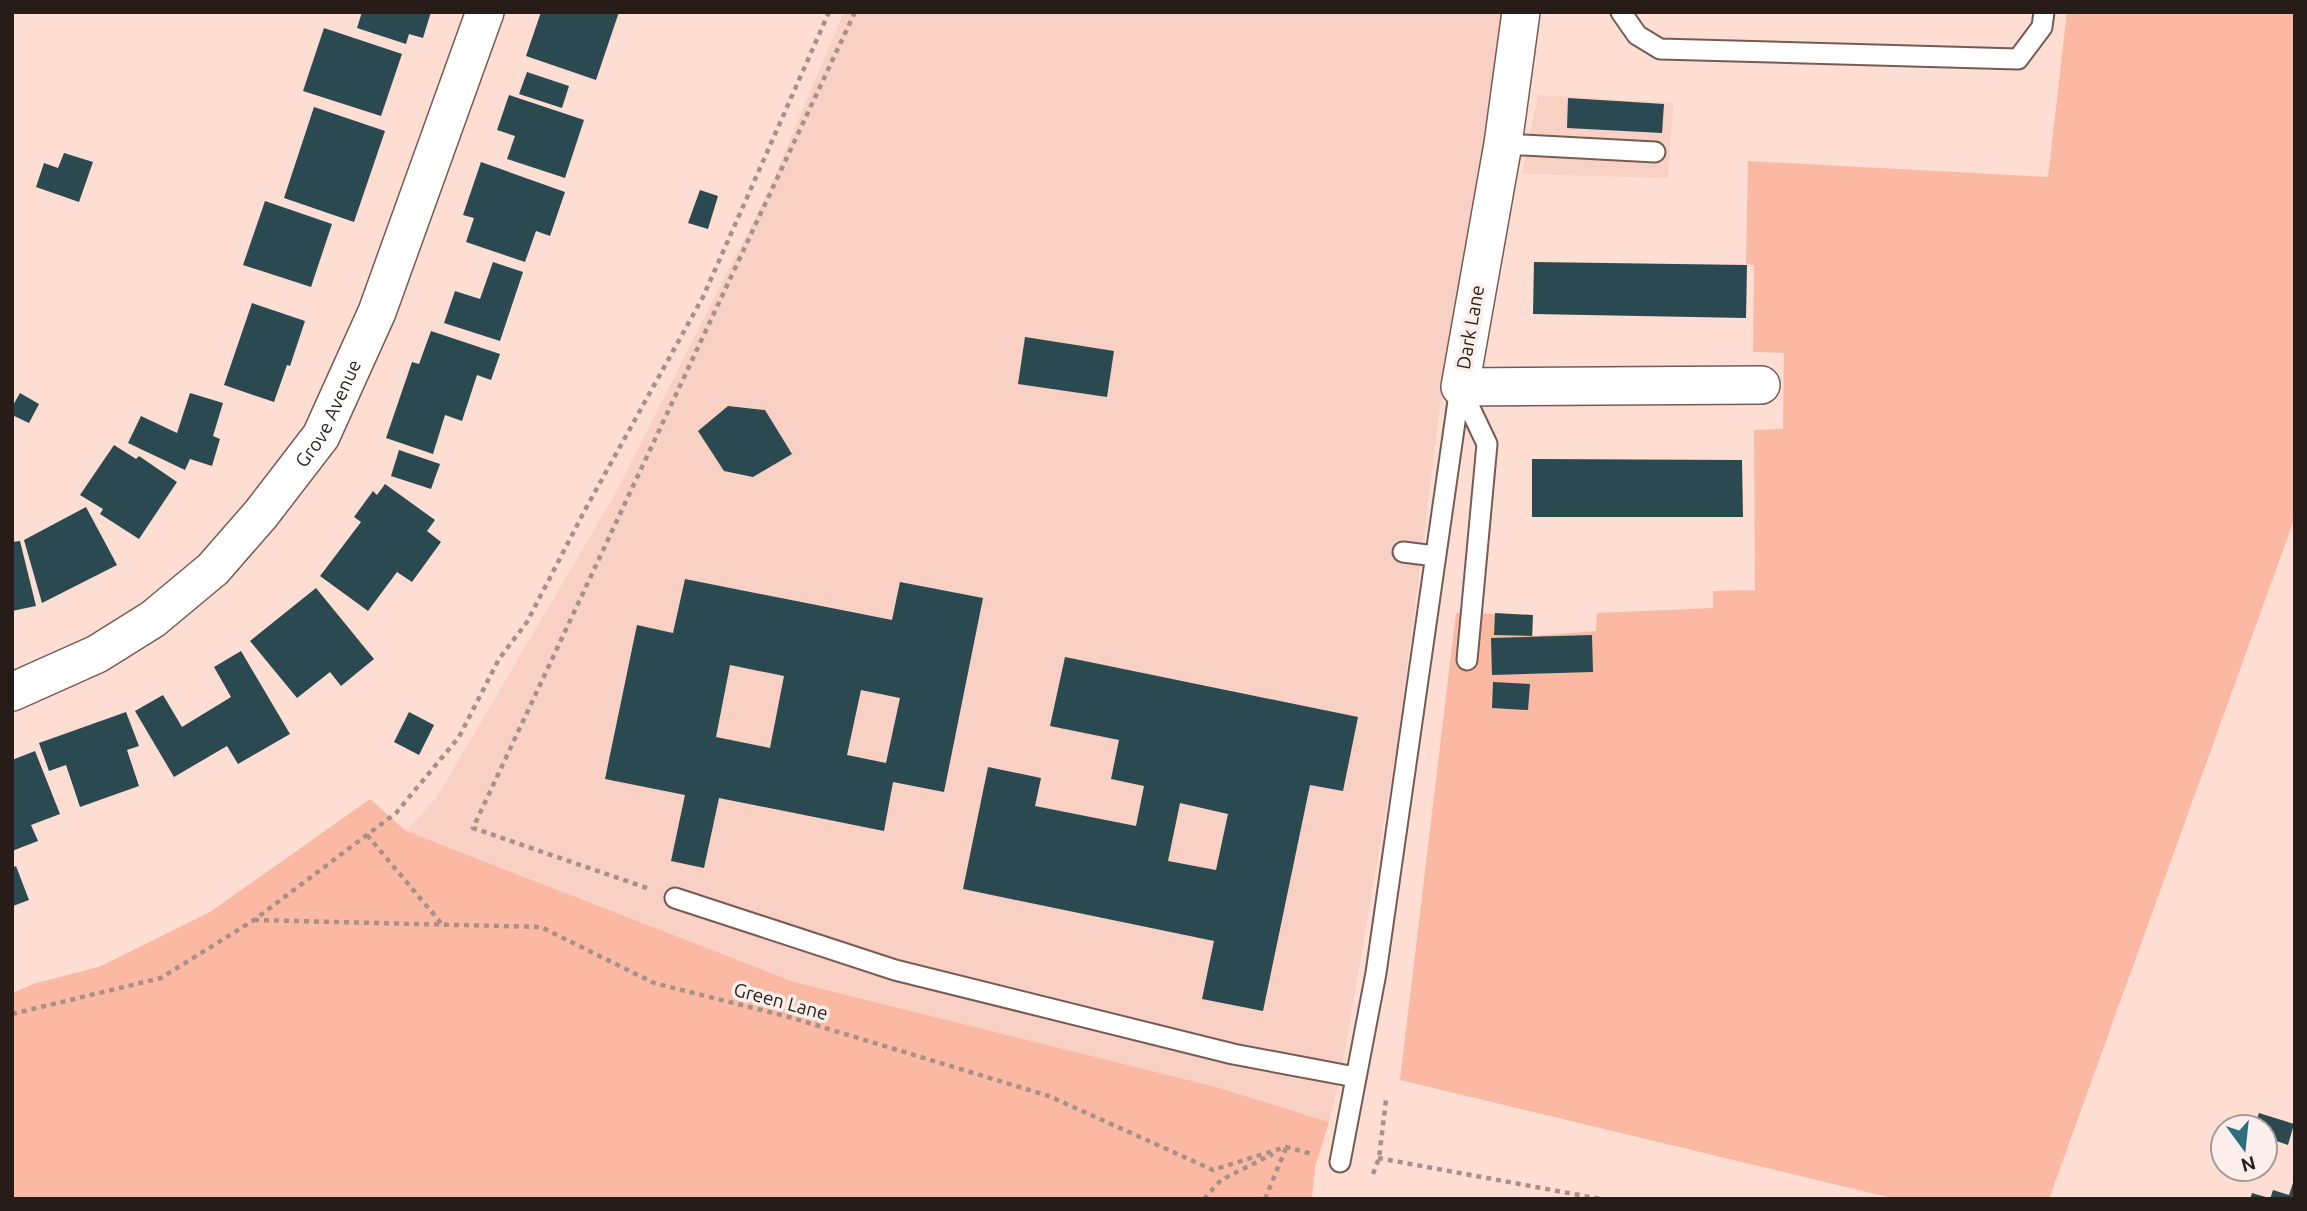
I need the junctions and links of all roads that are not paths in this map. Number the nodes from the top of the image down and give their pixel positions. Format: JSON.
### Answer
{"nodes":[{"id":1,"x":485,"y":12,"type":"edge"},
{"id":2,"x":1521,"y":12,"type":"edge"},
{"id":3,"x":1621,"y":12,"type":"edge"},
{"id":4,"x":2044,"y":12,"type":"edge"},
{"id":5,"x":1503,"y":144,"type":"junction"},
{"id":6,"x":1655,"y":152,"type":"dead end"},
{"id":7,"x":1761,"y":384,"type":"dead end"},
{"id":8,"x":1460,"y":387,"type":"junction"},
{"id":9,"x":1403,"y":552,"type":"dead end"},
{"id":10,"x":1435,"y":556,"type":"junction"},
{"id":11,"x":1467,"y":660,"type":"dead end"},
{"id":12,"x":12,"y":692,"type":"edge"},
{"id":13,"x":675,"y":898,"type":"road end"},
{"id":14,"x":1355,"y":1077,"type":"junction"},
{"id":15,"x":1340,"y":1162,"type":"dead end"}],
"edges":[{"from":1,"to":12,"type":"street","name":"Grove Avenue"},
{"from":2,"to":5,"type":"street","name":"Dark Lane"},
{"from":3,"to":4,"type":"lane"},
{"from":5,"to":6,"type":"lane"},
{"from":5,"to":8,"type":"street","name":"Dark Lane"},
{"from":7,"to":8,"type":"street","name":"Dark Lane"},
{"from":8,"to":10,"type":"lane"},
{"from":8,"to":11,"type":"lane"},
{"from":9,"to":10,"type":"lane"},
{"from":10,"to":14,"type":"lane"},
{"from":13,"to":14,"type":"lane"},
{"from":14,"to":15,"type":"lane"}]}
